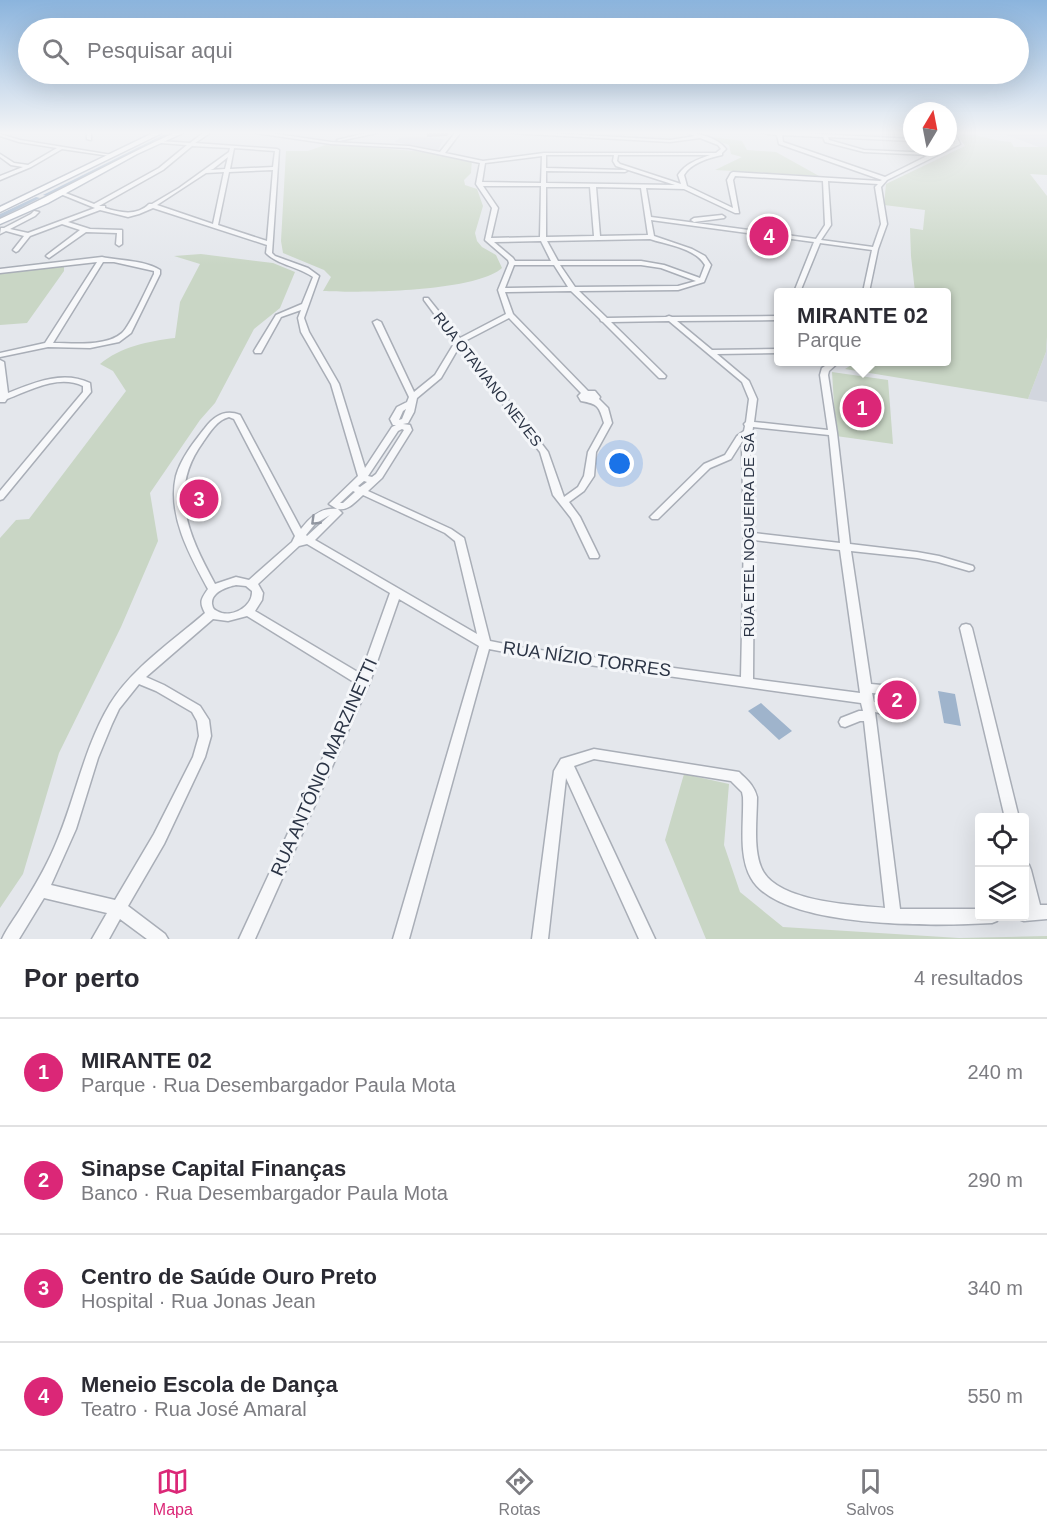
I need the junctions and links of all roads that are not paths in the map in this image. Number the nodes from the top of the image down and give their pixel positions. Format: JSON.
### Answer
{"nodes":[{"id":1,"x":69,"y":177,"type":"edge"},
{"id":2,"x":91,"y":177,"type":"edge"},
{"id":3,"x":149,"y":177,"type":"edge"},
{"id":4,"x":197,"y":177,"type":"edge"},
{"id":5,"x":226,"y":177,"type":"edge"},
{"id":6,"x":274,"y":177,"type":"edge"},
{"id":7,"x":480,"y":177,"type":"edge"},
{"id":8,"x":543,"y":177,"type":"edge"},
{"id":9,"x":650,"y":177,"type":"edge"},
{"id":10,"x":681,"y":177,"type":"edge"},
{"id":11,"x":732,"y":177,"type":"edge"},
{"id":12,"x":794,"y":177,"type":"edge"},
{"id":13,"x":872,"y":177,"type":"edge"},
{"id":14,"x":891,"y":177,"type":"edge"},
{"id":15,"x":825,"y":179,"type":"junction"},
{"id":16,"x":883,"y":181,"type":"junction"},
{"id":17,"x":479,"y":184,"type":"junction"},
{"id":18,"x":543,"y":185,"type":"junction"},
{"id":19,"x":593,"y":186,"type":"junction"},
{"id":20,"x":643,"y":187,"type":"junction"},
{"id":21,"x":684,"y":187,"type":"junction"},
{"id":22,"x":61,"y":193,"type":"junction"},
{"id":23,"x":151,"y":205,"type":"junction"},
{"id":24,"x":102,"y":207,"type":"junction"},
{"id":25,"x":0,"y":210,"type":"edge"},
{"id":26,"x":36,"y":212,"type":"dead end"},
{"id":27,"x":722,"y":217,"type":"dead end"},
{"id":28,"x":649,"y":218,"type":"junction"},
{"id":29,"x":680,"y":222,"type":"junction"},
{"id":30,"x":61,"y":223,"type":"junction"},
{"id":31,"x":215,"y":226,"type":"junction"},
{"id":32,"x":1,"y":228,"type":"edge"},
{"id":33,"x":84,"y":230,"type":"junction"},
{"id":34,"x":28,"y":235,"type":"junction"},
{"id":35,"x":651,"y":237,"type":"junction"},
{"id":36,"x":597,"y":238,"type":"junction"},
{"id":37,"x":543,"y":239,"type":"junction"},
{"id":38,"x":488,"y":240,"type":"junction"},
{"id":39,"x":817,"y":242,"type":"junction"},
{"id":40,"x":119,"y":244,"type":"dead end"},
{"id":41,"x":269,"y":244,"type":"junction"},
{"id":42,"x":875,"y":249,"type":"junction"},
{"id":43,"x":16,"y":250,"type":"dead end"},
{"id":44,"x":49,"y":256,"type":"dead end"},
{"id":45,"x":102,"y":260,"type":"junction"},
{"id":46,"x":555,"y":262,"type":"junction"},
{"id":47,"x":512,"y":263,"type":"junction"},
{"id":48,"x":0,"y":272,"type":"edge"},
{"id":49,"x":702,"y":280,"type":"junction"},
{"id":50,"x":572,"y":288,"type":"junction"},
{"id":51,"x":799,"y":288,"type":"edge"},
{"id":52,"x":867,"y":288,"type":"edge"},
{"id":53,"x":501,"y":290,"type":"junction"},
{"id":54,"x":426,"y":299,"type":"dead end"},
{"id":55,"x":304,"y":306,"type":"junction"},
{"id":56,"x":510,"y":315,"type":"junction"},
{"id":57,"x":669,"y":318,"type":"junction"},
{"id":58,"x":774,"y":318,"type":"edge"},
{"id":59,"x":603,"y":320,"type":"junction"},
{"id":60,"x":377,"y":322,"type":"dead end"},
{"id":61,"x":459,"y":341,"type":"junction"},
{"id":62,"x":48,"y":345,"type":"junction"},
{"id":63,"x":258,"y":351,"type":"dead end"},
{"id":64,"x":774,"y":351,"type":"edge"},
{"id":65,"x":711,"y":352,"type":"junction"},
{"id":66,"x":0,"y":355,"type":"edge"},
{"id":67,"x":0,"y":362,"type":"edge"},
{"id":68,"x":830,"y":366,"type":"edge"},
{"id":69,"x":662,"y":376,"type":"dead end"},
{"id":70,"x":590,"y":398,"type":"junction"},
{"id":71,"x":2,"y":399,"type":"edge"},
{"id":72,"x":580,"y":404,"type":"dead end"},
{"id":73,"x":748,"y":429,"type":"junction"},
{"id":74,"x":833,"y":433,"type":"junction"},
{"id":75,"x":363,"y":477,"type":"junction"},
{"id":76,"x":373,"y":481,"type":"junction"},
{"id":77,"x":352,"y":487,"type":"junction"},
{"id":78,"x":363,"y":490,"type":"junction"},
{"id":79,"x":0,"y":497,"type":"edge"},
{"id":80,"x":564,"y":501,"type":"junction"},
{"id":81,"x":655,"y":517,"type":"dead end"},
{"id":82,"x":749,"y":536,"type":"junction"},
{"id":83,"x":301,"y":540,"type":"junction"},
{"id":84,"x":844,"y":547,"type":"junction"},
{"id":85,"x":594,"y":556,"type":"dead end"},
{"id":86,"x":969,"y":568,"type":"dead end"},
{"id":87,"x":251,"y":584,"type":"junction"},
{"id":88,"x":213,"y":590,"type":"junction"},
{"id":89,"x":396,"y":592,"type":"junction"},
{"id":90,"x":247,"y":611,"type":"junction"},
{"id":91,"x":211,"y":614,"type":"junction"},
{"id":92,"x":966,"y":628,"type":"dead end"},
{"id":93,"x":485,"y":644,"type":"junction"},
{"id":94,"x":138,"y":679,"type":"junction"},
{"id":95,"x":364,"y":682,"type":"junction"},
{"id":96,"x":747,"y":682,"type":"junction"},
{"id":97,"x":888,"y":689,"type":"dead end"},
{"id":98,"x":867,"y":703,"type":"junction"},
{"id":99,"x":888,"y":710,"type":"dead end"},
{"id":100,"x":845,"y":722,"type":"dead end"},
{"id":101,"x":566,"y":764,"type":"junction"},
{"id":102,"x":1011,"y":813,"type":"edge"},
{"id":103,"x":1029,"y":888,"type":"edge"},
{"id":104,"x":41,"y":890,"type":"junction"},
{"id":105,"x":118,"y":908,"type":"junction"},
{"id":106,"x":1036,"y":913,"type":"edge"},
{"id":107,"x":893,"y":915,"type":"junction"},
{"id":108,"x":975,"y":916,"type":"edge"},
{"id":109,"x":10,"y":939,"type":"edge"},
{"id":110,"x":100,"y":939,"type":"edge"},
{"id":111,"x":160,"y":939,"type":"edge"},
{"id":112,"x":247,"y":939,"type":"edge"},
{"id":113,"x":400,"y":939,"type":"edge"},
{"id":114,"x":540,"y":939,"type":"edge"},
{"id":115,"x":647,"y":939,"type":"edge"}],
"edges":[{"from":1,"to":25,"type":"main road"},
{"from":2,"to":22,"type":"main road"},
{"from":3,"to":24,"type":"street"},
{"from":4,"to":23,"type":"street"},
{"from":5,"to":31,"type":"street"},
{"from":6,"to":41,"type":"street"},
{"from":7,"to":17,"type":"street"},
{"from":8,"to":18,"type":"street"},
{"from":9,"to":21,"type":"street"},
{"from":10,"to":21,"type":"street"},
{"from":11,"to":21,"type":"street"},
{"from":12,"to":15,"type":"street"},
{"from":13,"to":16,"type":"street"},
{"from":14,"to":16,"type":"street"},
{"from":15,"to":16,"type":"street"},
{"from":15,"to":39,"type":"street"},
{"from":16,"to":42,"type":"street"},
{"from":17,"to":18,"type":"street"},
{"from":17,"to":38,"type":"street"},
{"from":18,"to":19,"type":"street"},
{"from":18,"to":37,"type":"street"},
{"from":19,"to":20,"type":"street"},
{"from":19,"to":36,"type":"street"},
{"from":20,"to":21,"type":"street"},
{"from":20,"to":28,"type":"street"},
{"from":22,"to":24,"type":"street"},
{"from":22,"to":32,"type":"main road"},
{"from":23,"to":24,"type":"street"},
{"from":23,"to":31,"type":"street"},
{"from":24,"to":30,"type":"street"},
{"from":26,"to":32,"type":"street"},
{"from":27,"to":29,"type":"street"},
{"from":28,"to":29,"type":"street"},
{"from":28,"to":35,"type":"street"},
{"from":29,"to":39,"type":"street"},
{"from":30,"to":33,"type":"street"},
{"from":30,"to":34,"type":"street"},
{"from":31,"to":41,"type":"street"},
{"from":32,"to":34,"type":"street"},
{"from":33,"to":40,"type":"street"},
{"from":33,"to":44,"type":"street"},
{"from":34,"to":43,"type":"street"},
{"from":35,"to":36,"type":"street"},
{"from":35,"to":49,"type":"street"},
{"from":36,"to":37,"type":"street"},
{"from":37,"to":38,"type":"street"},
{"from":37,"to":46,"type":"street"},
{"from":38,"to":47,"type":"street"},
{"from":39,"to":42,"type":"street"},
{"from":39,"to":51,"type":"street"},
{"from":41,"to":55,"type":"street"},
{"from":42,"to":52,"type":"street"},
{"from":45,"to":48,"type":"street"},
{"from":45,"to":62,"type":"street"},
{"from":45,"to":62,"type":"street"},
{"from":46,"to":47,"type":"street"},
{"from":46,"to":49,"type":"street"},
{"from":46,"to":50,"type":"street"},
{"from":47,"to":53,"type":"street"},
{"from":49,"to":50,"type":"street"},
{"from":50,"to":53,"type":"street"},
{"from":50,"to":59,"type":"street"},
{"from":53,"to":56,"type":"street"},
{"from":54,"to":61,"type":"street","name":"RUA OTAVIANO NEVES"},
{"from":55,"to":63,"type":"street"},
{"from":55,"to":75,"type":"street"},
{"from":56,"to":61,"type":"street"},
{"from":56,"to":70,"type":"street"},
{"from":57,"to":58,"type":"street"},
{"from":57,"to":59,"type":"street"},
{"from":57,"to":65,"type":"street","name":"RUA ETEL NOGUEIRA DE SÁ"},
{"from":59,"to":69,"type":"street"},
{"from":60,"to":61,"type":"street"},
{"from":61,"to":80,"type":"street","name":"RUA OTAVIANO NEVES"},
{"from":62,"to":66,"type":"street"},
{"from":64,"to":65,"type":"street"},
{"from":65,"to":73,"type":"street","name":"RUA ETEL NOGUEIRA DE SÁ"},
{"from":67,"to":71,"type":"street"},
{"from":68,"to":74,"type":"street"},
{"from":70,"to":72,"type":"street"},
{"from":70,"to":80,"type":"street"},
{"from":71,"to":79,"type":"street"},
{"from":73,"to":74,"type":"street"},
{"from":73,"to":81,"type":"street"},
{"from":73,"to":82,"type":"street","name":"RUA ETEL NOGUEIRA DE SÁ"},
{"from":74,"to":84,"type":"street"},
{"from":75,"to":76,"type":"street"},
{"from":75,"to":76,"type":"street"},
{"from":75,"to":77,"type":"street"},
{"from":76,"to":78,"type":"street"},
{"from":77,"to":78,"type":"street"},
{"from":77,"to":78,"type":"street"},
{"from":78,"to":93,"type":"street"},
{"from":80,"to":85,"type":"street","name":"RUA OTAVIANO NEVES"},
{"from":82,"to":84,"type":"street"},
{"from":82,"to":96,"type":"street","name":"RUA ETEL NOGUEIRA DE SÁ"},
{"from":83,"to":87,"type":"street"},
{"from":83,"to":88,"type":"street"},
{"from":83,"to":89,"type":"street","name":"RUA NÍZIO TORRES"},
{"from":84,"to":86,"type":"street"},
{"from":84,"to":98,"type":"street"},
{"from":87,"to":88,"type":"street"},
{"from":87,"to":90,"type":"street"},
{"from":88,"to":91,"type":"street"},
{"from":89,"to":93,"type":"street","name":"RUA NÍZIO TORRES"},
{"from":89,"to":95,"type":"street","name":"RUA ANTÔNIO MARZINETTI"},
{"from":90,"to":91,"type":"street"},
{"from":90,"to":95,"type":"street"},
{"from":91,"to":94,"type":"street"},
{"from":92,"to":102,"type":"street"},
{"from":93,"to":96,"type":"street","name":"RUA NÍZIO TORRES"},
{"from":93,"to":113,"type":"street"},
{"from":94,"to":104,"type":"street"},
{"from":94,"to":105,"type":"street"},
{"from":95,"to":112,"type":"street","name":"RUA ANTÔNIO MARZINETTI"},
{"from":96,"to":98,"type":"street","name":"RUA NÍZIO TORRES"},
{"from":97,"to":98,"type":"street"},
{"from":98,"to":99,"type":"street"},
{"from":98,"to":100,"type":"street"},
{"from":98,"to":107,"type":"street"},
{"from":101,"to":107,"type":"street"},
{"from":101,"to":114,"type":"street"},
{"from":101,"to":115,"type":"street"},
{"from":103,"to":106,"type":"street"},
{"from":104,"to":105,"type":"street"},
{"from":104,"to":109,"type":"street"},
{"from":105,"to":110,"type":"street"},
{"from":105,"to":111,"type":"street"},
{"from":107,"to":108,"type":"street"}]}
